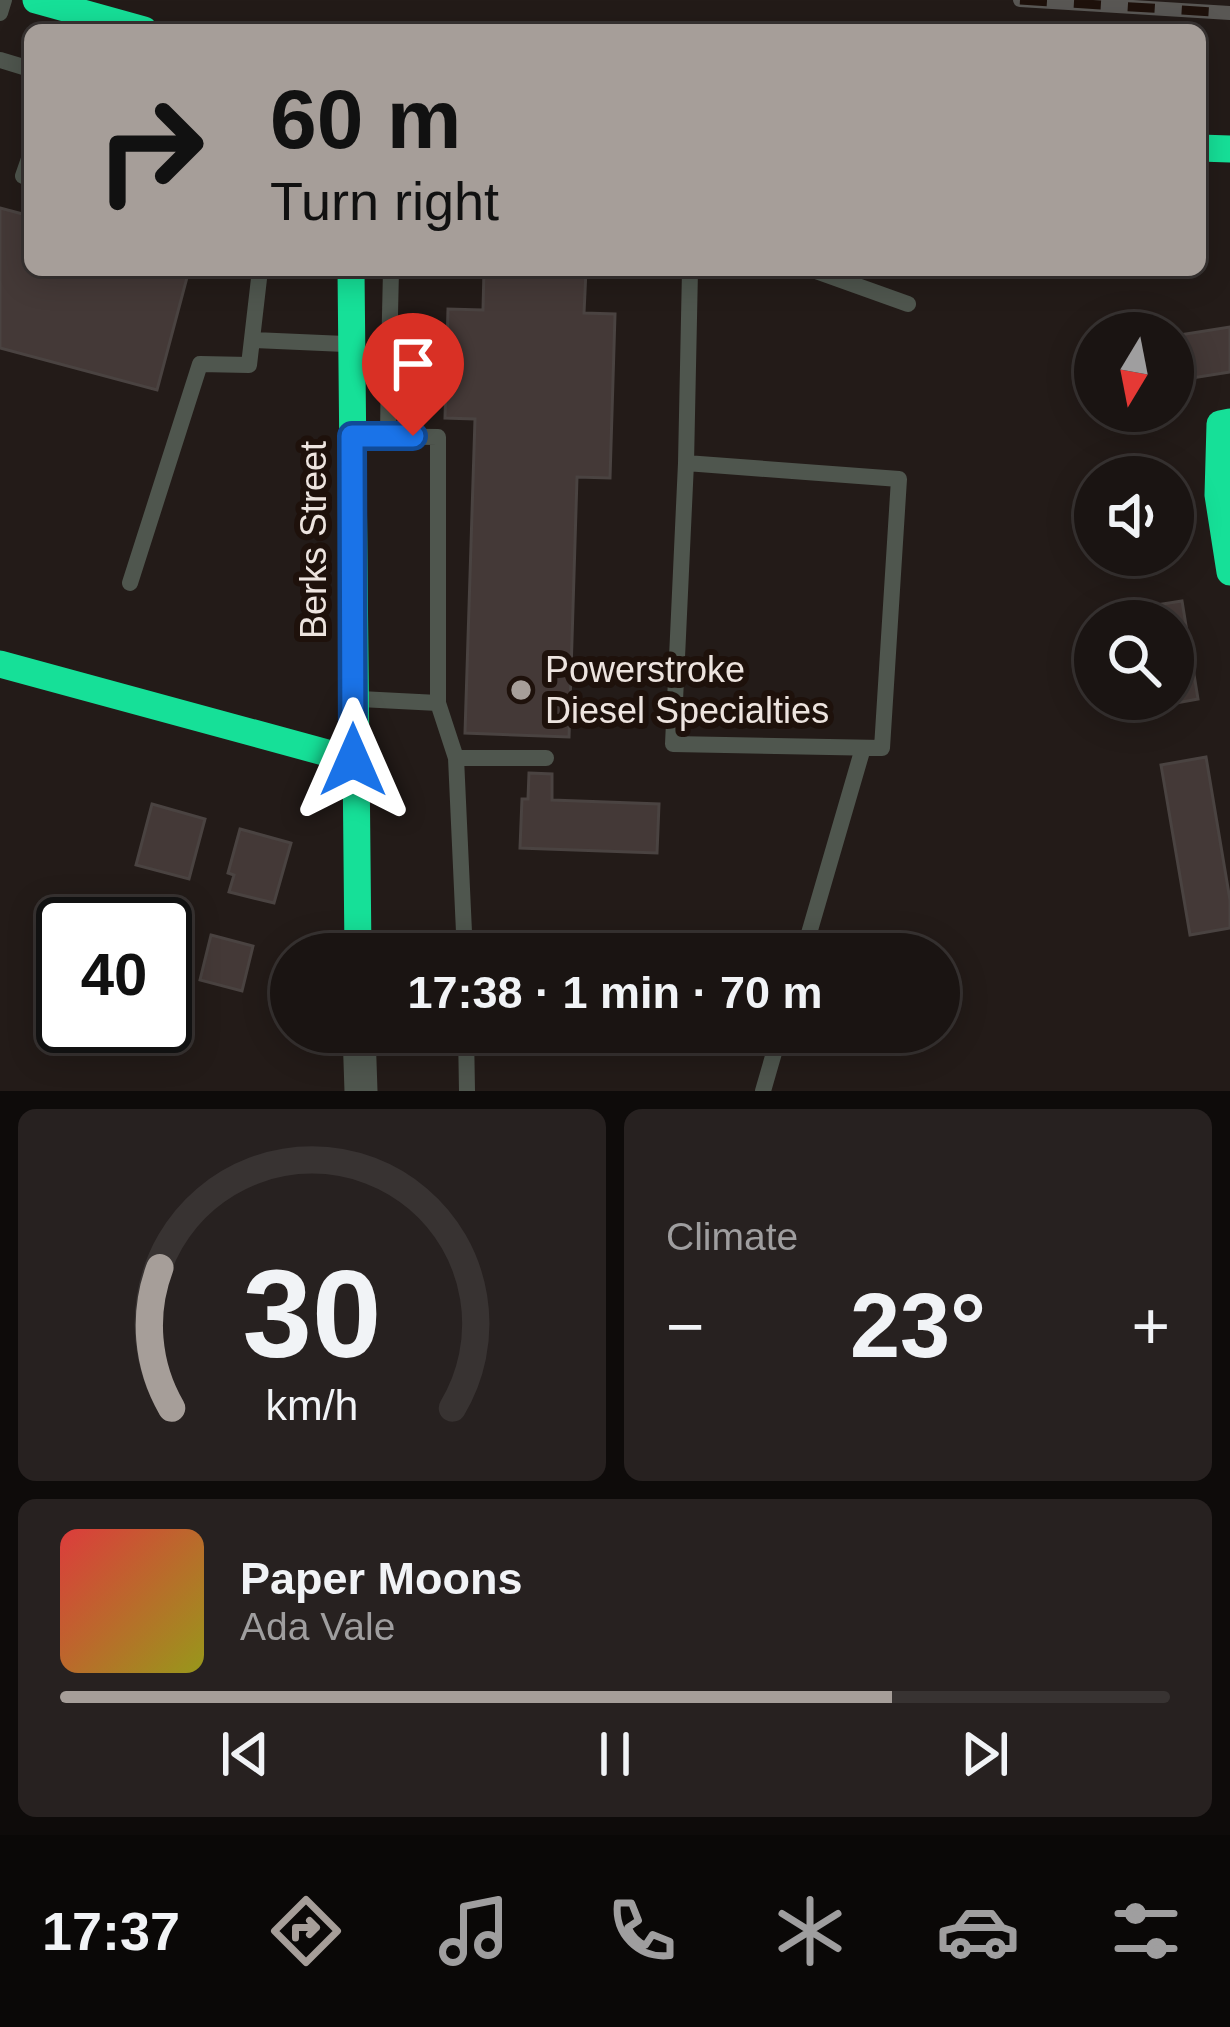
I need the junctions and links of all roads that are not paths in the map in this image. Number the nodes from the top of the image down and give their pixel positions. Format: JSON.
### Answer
{"nodes":[{"id":1,"x":4,"y":0,"type":"edge"},
{"id":2,"x":36,"y":0,"type":"edge"},
{"id":3,"x":0,"y":13,"type":"edge"},
{"id":4,"x":77,"y":21,"type":"edge"},
{"id":5,"x":259,"y":276,"type":"edge"},
{"id":6,"x":352,"y":276,"type":"edge"},
{"id":7,"x":391,"y":276,"type":"edge"},
{"id":8,"x":690,"y":276,"type":"edge"},
{"id":9,"x":830,"y":276,"type":"edge"},
{"id":10,"x":908,"y":304,"type":"dead end"},
{"id":11,"x":252,"y":340,"type":"junction"},
{"id":12,"x":352,"y":352,"type":"junction"},
{"id":13,"x":389,"y":359,"type":"junction"},
{"id":14,"x":1225,"y":423,"type":"edge"},
{"id":15,"x":388,"y":435,"type":"junction"},
{"id":16,"x":352,"y":436,"type":"junction"},
{"id":17,"x":686,"y":463,"type":"junction"},
{"id":18,"x":1230,"y":572,"type":"edge"},
{"id":19,"x":130,"y":583,"type":"dead end"},
{"id":20,"x":0,"y":664,"type":"edge"},
{"id":21,"x":353,"y":699,"type":"junction"},
{"id":22,"x":438,"y":703,"type":"junction"},
{"id":23,"x":863,"y":748,"type":"junction"},
{"id":24,"x":456,"y":758,"type":"junction"},
{"id":25,"x":546,"y":758,"type":"dead end"},
{"id":26,"x":353,"y":760,"type":"junction"},
{"id":27,"x":357,"y":933,"type":"edge"},
{"id":28,"x":464,"y":933,"type":"edge"},
{"id":29,"x":809,"y":933,"type":"edge"},
{"id":30,"x":360,"y":1053,"type":"edge"},
{"id":31,"x":466,"y":1053,"type":"edge"},
{"id":32,"x":774,"y":1053,"type":"edge"},
{"id":33,"x":361,"y":1091,"type":"edge"},
{"id":34,"x":467,"y":1091,"type":"edge"},
{"id":35,"x":763,"y":1091,"type":"edge"}],
"edges":[{"from":1,"to":3,"type":"lane"},
{"from":2,"to":4,"type":"street"},
{"from":5,"to":11,"type":"lane"},
{"from":6,"to":12,"type":"street","name":"Berks Street"},
{"from":7,"to":13,"type":"lane"},
{"from":8,"to":17,"type":"lane"},
{"from":9,"to":10,"type":"lane"},
{"from":11,"to":12,"type":"lane"},
{"from":11,"to":19,"type":"lane"},
{"from":12,"to":13,"type":"lane"},
{"from":12,"to":16,"type":"street","name":"Berks Street"},
{"from":13,"to":15,"type":"lane"},
{"from":14,"to":18,"type":"street"},
{"from":15,"to":16,"type":"lane"},
{"from":15,"to":22,"type":"lane"},
{"from":16,"to":21,"type":"street","name":"Berks Street"},
{"from":17,"to":23,"type":"lane"},
{"from":17,"to":23,"type":"lane"},
{"from":20,"to":26,"type":"street"},
{"from":21,"to":22,"type":"lane"},
{"from":21,"to":26,"type":"street","name":"Berks Street"},
{"from":22,"to":24,"type":"lane"},
{"from":23,"to":29,"type":"lane"},
{"from":24,"to":25,"type":"lane"},
{"from":24,"to":28,"type":"lane"},
{"from":26,"to":27,"type":"street","name":"Berks Street"},
{"from":30,"to":33,"type":"street"},
{"from":31,"to":34,"type":"lane"},
{"from":32,"to":35,"type":"lane"}]}
